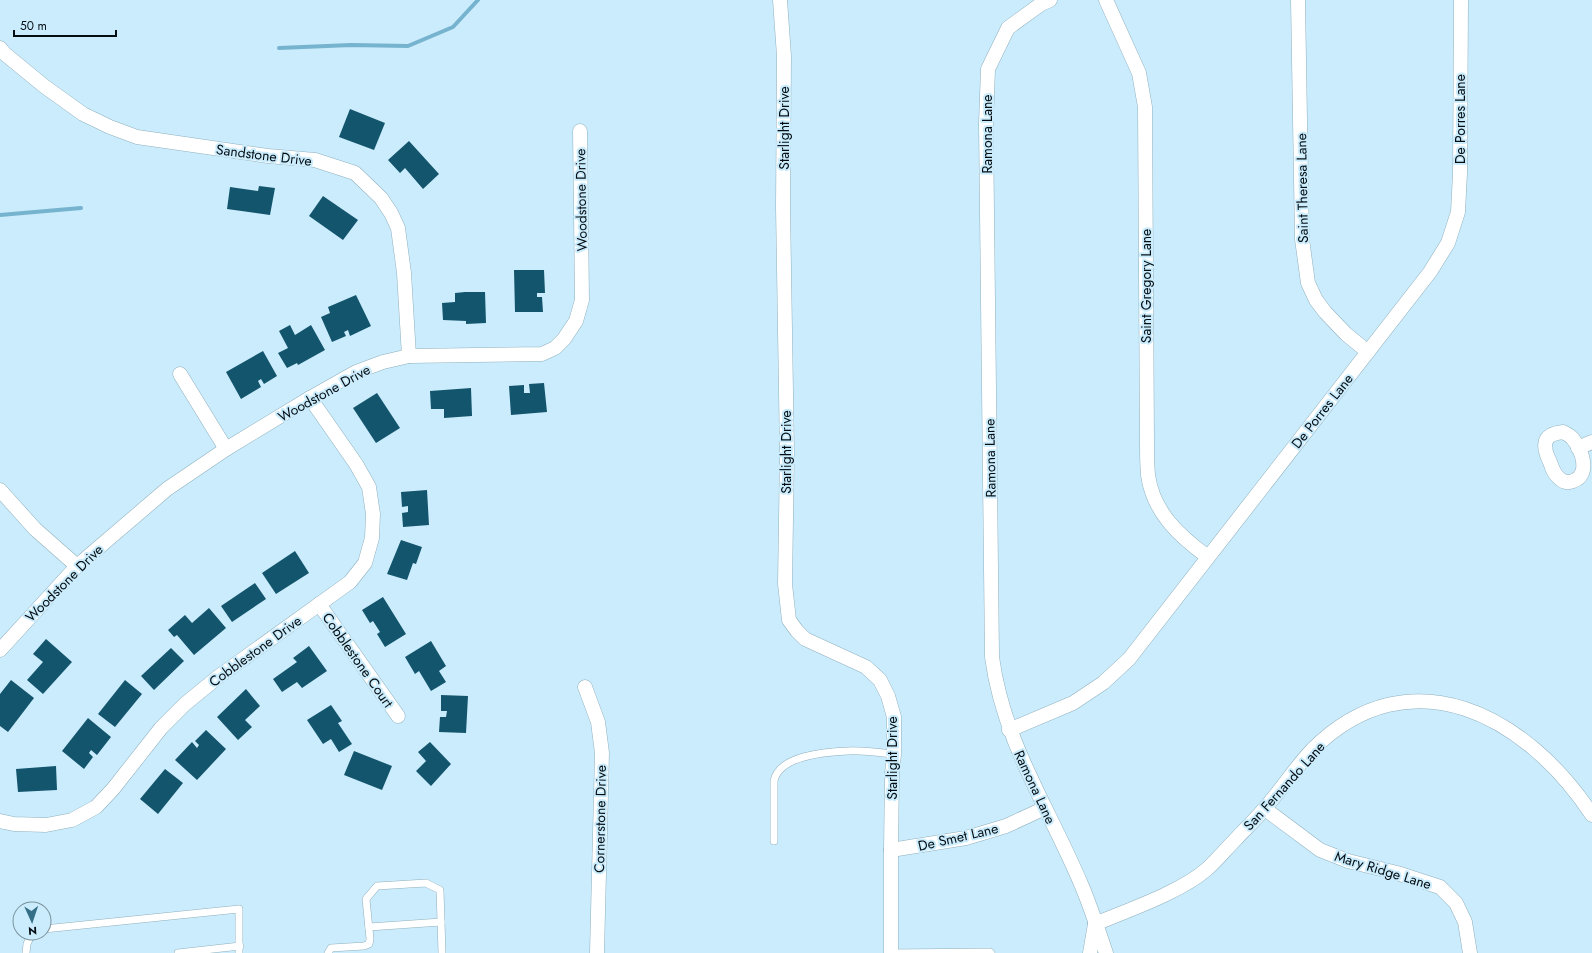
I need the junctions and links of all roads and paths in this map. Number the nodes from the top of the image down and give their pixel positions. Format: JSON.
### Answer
{"nodes":[{"id":1,"x":780,"y":0,"type":"edge"},
{"id":2,"x":1050,"y":0,"type":"edge"},
{"id":3,"x":1106,"y":0,"type":"edge"},
{"id":4,"x":1298,"y":0,"type":"edge"},
{"id":5,"x":1461,"y":0,"type":"edge"},
{"id":6,"x":0,"y":48,"type":"edge"},
{"id":7,"x":580,"y":131,"type":"dead end"},
{"id":8,"x":1368,"y":352,"type":"junction"},
{"id":9,"x":409,"y":356,"type":"junction"},
{"id":10,"x":180,"y":374,"type":"dead end"},
{"id":11,"x":310,"y":398,"type":"junction"},
{"id":12,"x":1592,"y":442,"type":"edge"},
{"id":13,"x":1578,"y":448,"type":"dead end"},
{"id":14,"x":226,"y":449,"type":"junction"},
{"id":15,"x":0,"y":490,"type":"edge"},
{"id":16,"x":1208,"y":557,"type":"junction"},
{"id":17,"x":78,"y":566,"type":"junction"},
{"id":18,"x":319,"y":604,"type":"junction"},
{"id":19,"x":0,"y":650,"type":"edge"},
{"id":20,"x":585,"y":687,"type":"dead end"},
{"id":21,"x":398,"y":716,"type":"dead end"},
{"id":22,"x":1009,"y":730,"type":"junction"},
{"id":23,"x":894,"y":754,"type":"junction"},
{"id":24,"x":1044,"y":808,"type":"junction"},
{"id":25,"x":1265,"y":809,"type":"junction"},
{"id":26,"x":1592,"y":815,"type":"edge"},
{"id":27,"x":0,"y":821,"type":"edge"},
{"id":28,"x":774,"y":841,"type":"dead end"},
{"id":29,"x":891,"y":850,"type":"junction"},
{"id":30,"x":441,"y":922,"type":"junction"},
{"id":31,"x":1095,"y":924,"type":"junction"},
{"id":32,"x":369,"y":927,"type":"junction"},
{"id":33,"x":52,"y":928,"type":"edge"},
{"id":34,"x":28,"y":941,"type":"edge"},
{"id":35,"x":239,"y":950,"type":"edge"},
{"id":36,"x":26,"y":953,"type":"edge"},
{"id":37,"x":178,"y":953,"type":"edge"},
{"id":38,"x":328,"y":953,"type":"edge"},
{"id":39,"x":442,"y":953,"type":"edge"},
{"id":40,"x":597,"y":953,"type":"edge"},
{"id":41,"x":891,"y":953,"type":"edge"},
{"id":42,"x":991,"y":953,"type":"edge"},
{"id":43,"x":1090,"y":953,"type":"edge"},
{"id":44,"x":1106,"y":953,"type":"edge"},
{"id":45,"x":1470,"y":953,"type":"edge"}],
"edges":[{"from":1,"to":23,"type":"street","name":"Starlight Drive"},
{"from":2,"to":22,"type":"street","name":"Ramona Lane"},
{"from":3,"to":16,"type":"street","name":"Saint Gregory Lane"},
{"from":4,"to":8,"type":"street","name":"Saint Theresa Lane"},
{"from":5,"to":8,"type":"street","name":"De Porres Lane"},
{"from":6,"to":9,"type":"street","name":"Sandstone Drive"},
{"from":7,"to":9,"type":"street","name":"Woodstone Drive"},
{"from":8,"to":16,"type":"street","name":"De Porres Lane"},
{"from":9,"to":11,"type":"street","name":"Woodstone Drive"},
{"from":10,"to":14,"type":"street"},
{"from":11,"to":14,"type":"street","name":"Woodstone Drive"},
{"from":11,"to":18,"type":"street","name":"Cobblestone Drive"},
{"from":12,"to":13,"type":"street"},
{"from":14,"to":17,"type":"street","name":"Woodstone Drive"},
{"from":15,"to":17,"type":"street"},
{"from":16,"to":22,"type":"street","name":"De Porres Lane"},
{"from":17,"to":19,"type":"street","name":"Woodstone Drive"},
{"from":18,"to":21,"type":"street","name":"Cobblestone Court"},
{"from":18,"to":27,"type":"street","name":"Cobblestone Drive"},
{"from":20,"to":40,"type":"street","name":"Cornerstone Drive"},
{"from":22,"to":24,"type":"street","name":"Ramona Lane"},
{"from":23,"to":28,"type":"lane"},
{"from":23,"to":29,"type":"street","name":"Starlight Drive"},
{"from":24,"to":29,"type":"street","name":"De Smet Lane"},
{"from":24,"to":31,"type":"street","name":"Ramona Lane"},
{"from":25,"to":26,"type":"street","name":"San Fernando Lane"},
{"from":25,"to":31,"type":"street","name":"San Fernando Lane"},
{"from":25,"to":45,"type":"street","name":"Mary Ridge Lane"},
{"from":29,"to":41,"type":"street","name":"Starlight Drive"},
{"from":30,"to":32,"type":"lane"},
{"from":30,"to":32,"type":"lane"},
{"from":30,"to":39,"type":"lane"},
{"from":31,"to":43,"type":"street","name":"Ramona Lane"},
{"from":31,"to":44,"type":"street","name":"Ramona Lane"},
{"from":32,"to":38,"type":"lane"},
{"from":33,"to":35,"type":"lane"},
{"from":34,"to":36,"type":"lane"},
{"from":35,"to":37,"type":"lane"},
{"from":41,"to":42,"type":"lane"}]}
